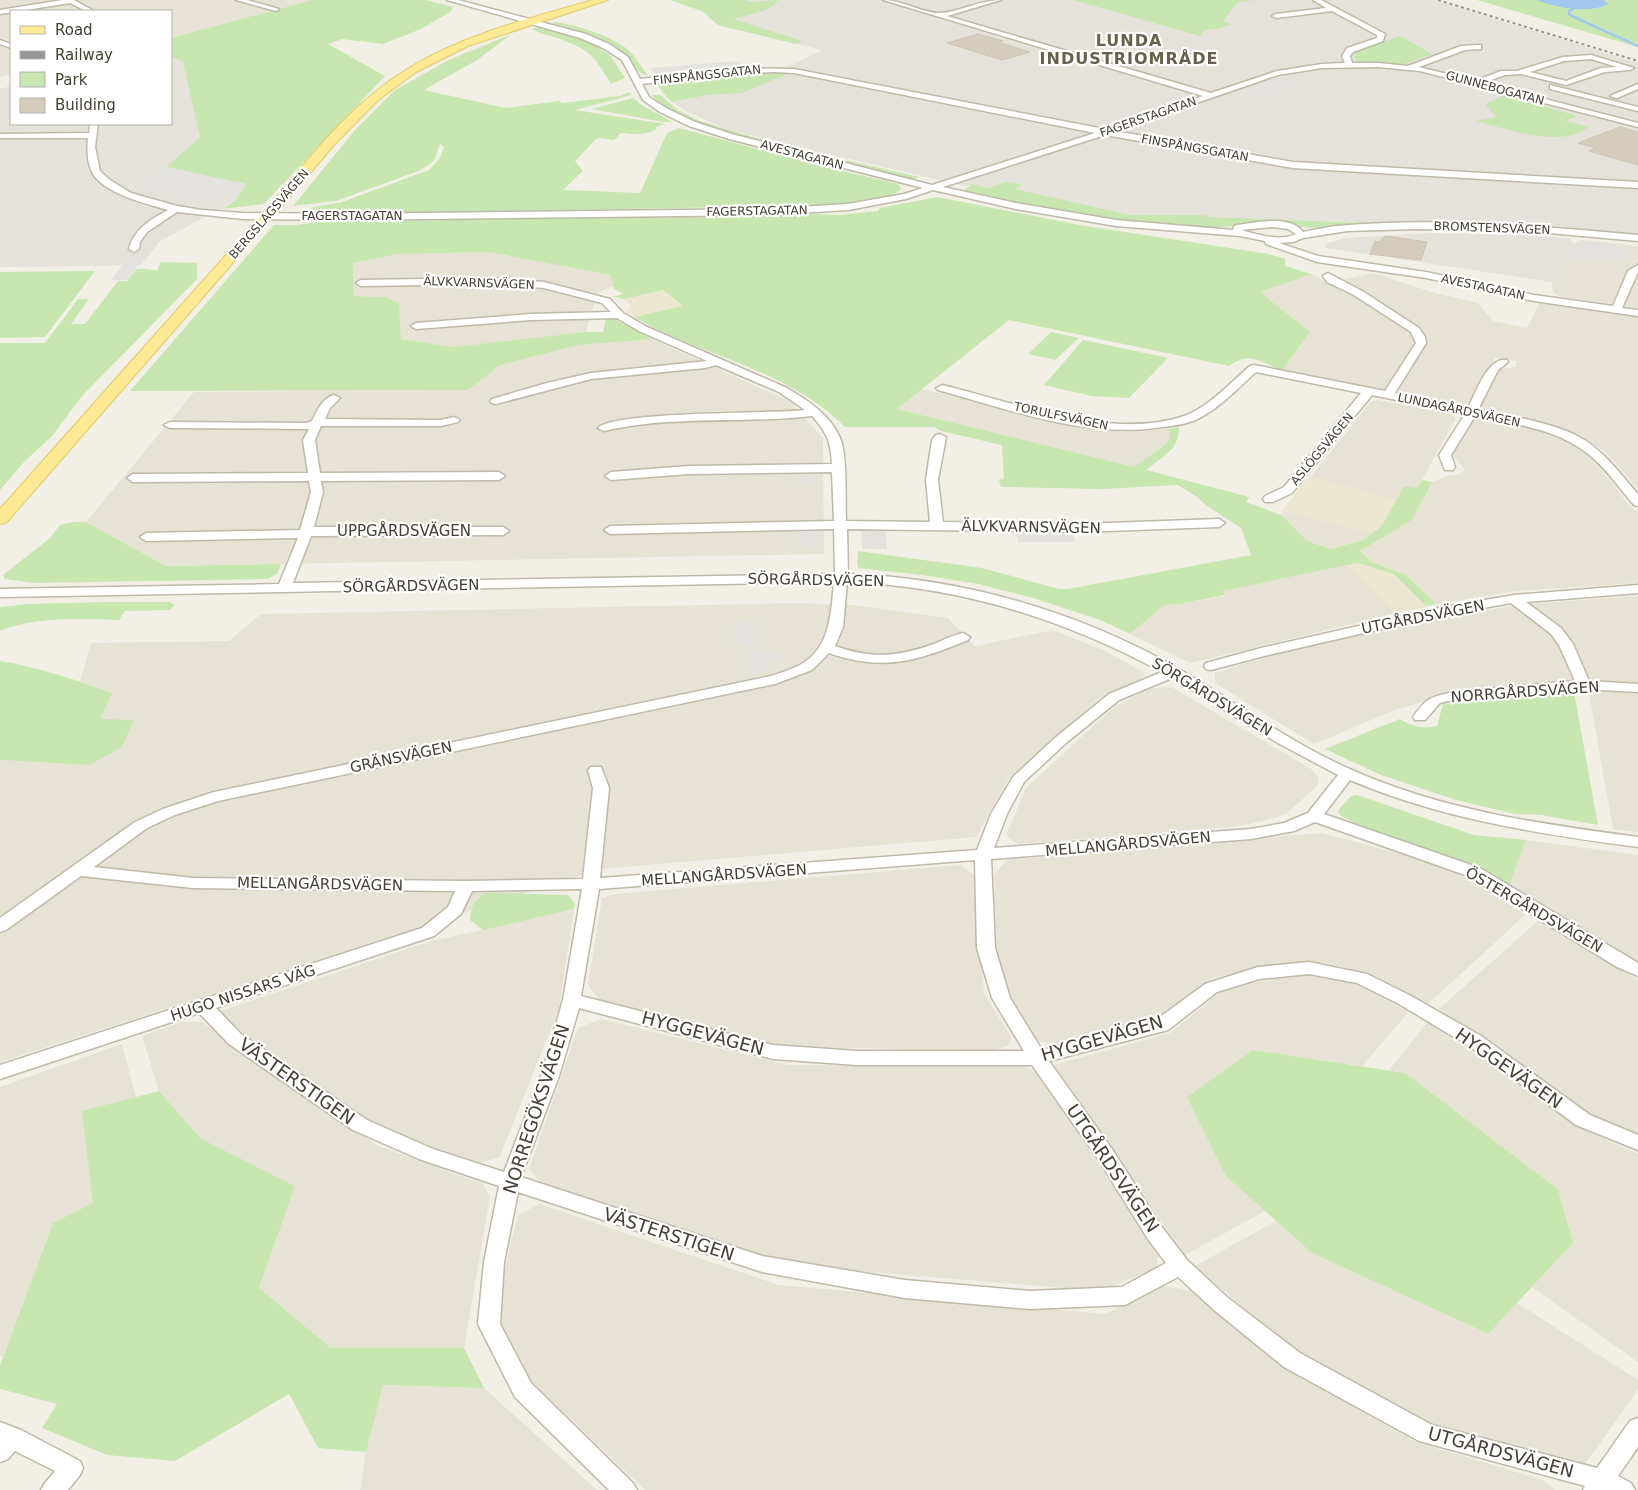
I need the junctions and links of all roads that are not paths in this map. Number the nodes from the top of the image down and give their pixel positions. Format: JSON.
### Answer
{"nodes":[{"id":1,"x":239,"y":0,"type":"edge"},
{"id":2,"x":450,"y":0,"type":"edge"},
{"id":3,"x":603,"y":0,"type":"edge"},
{"id":4,"x":886,"y":0,"type":"edge"},
{"id":5,"x":998,"y":0,"type":"edge"},
{"id":6,"x":1316,"y":0,"type":"edge"},
{"id":7,"x":70,"y":1,"type":"edge"},
{"id":8,"x":276,"y":9,"type":"dead end"},
{"id":9,"x":1335,"y":9,"type":"junction"},
{"id":10,"x":13,"y":10,"type":"edge"},
{"id":11,"x":89,"y":10,"type":"edge"},
{"id":12,"x":939,"y":16,"type":"junction"},
{"id":13,"x":1276,"y":16,"type":"dead end"},
{"id":14,"x":532,"y":22,"type":"junction"},
{"id":15,"x":1478,"y":47,"type":"dead end"},
{"id":16,"x":1349,"y":64,"type":"junction"},
{"id":17,"x":1409,"y":67,"type":"junction"},
{"id":18,"x":1634,"y":69,"type":"edge"},
{"id":19,"x":1521,"y":72,"type":"junction"},
{"id":20,"x":1500,"y":74,"type":"junction"},
{"id":21,"x":638,"y":82,"type":"junction"},
{"id":22,"x":1476,"y":83,"type":"junction"},
{"id":23,"x":1566,"y":83,"type":"junction"},
{"id":24,"x":1638,"y":86,"type":"edge"},
{"id":25,"x":1210,"y":95,"type":"junction"},
{"id":26,"x":1614,"y":96,"type":"junction"},
{"id":27,"x":1638,"y":102,"type":"edge"},
{"id":28,"x":1638,"y":109,"type":"edge"},
{"id":29,"x":1638,"y":118,"type":"edge"},
{"id":30,"x":1627,"y":122,"type":"junction"},
{"id":31,"x":94,"y":125,"type":"edge"},
{"id":32,"x":1638,"y":125,"type":"edge"},
{"id":33,"x":1105,"y":132,"type":"junction"},
{"id":34,"x":93,"y":135,"type":"junction"},
{"id":35,"x":0,"y":136,"type":"edge"},
{"id":36,"x":1638,"y":185,"type":"edge"},
{"id":37,"x":933,"y":188,"type":"junction"},
{"id":38,"x":176,"y":209,"type":"junction"},
{"id":39,"x":268,"y":216,"type":"junction"},
{"id":40,"x":1254,"y":231,"type":"junction"},
{"id":41,"x":1297,"y":234,"type":"junction"},
{"id":42,"x":1638,"y":238,"type":"edge"},
{"id":43,"x":1265,"y":240,"type":"junction"},
{"id":44,"x":134,"y":249,"type":"dead end"},
{"id":45,"x":1328,"y":260,"type":"junction"},
{"id":46,"x":1638,"y":268,"type":"edge"},
{"id":47,"x":1328,"y":276,"type":"dead end"},
{"id":48,"x":361,"y":282,"type":"dead end"},
{"id":49,"x":1616,"y":310,"type":"junction"},
{"id":50,"x":1638,"y":313,"type":"edge"},
{"id":51,"x":619,"y":314,"type":"junction"},
{"id":52,"x":416,"y":326,"type":"dead end"},
{"id":53,"x":716,"y":361,"type":"junction"},
{"id":54,"x":1503,"y":362,"type":"dead end"},
{"id":55,"x":1254,"y":368,"type":"joint"},
{"id":56,"x":942,"y":388,"type":"dead end"},
{"id":57,"x":1369,"y":391,"type":"junction"},
{"id":58,"x":1388,"y":395,"type":"junction"},
{"id":59,"x":334,"y":398,"type":"dead end"},
{"id":60,"x":496,"y":401,"type":"dead end"},
{"id":61,"x":814,"y":412,"type":"junction"},
{"id":62,"x":1471,"y":412,"type":"junction"},
{"id":63,"x":454,"y":420,"type":"dead end"},
{"id":64,"x":316,"y":424,"type":"junction"},
{"id":65,"x":170,"y":425,"type":"dead end"},
{"id":66,"x":604,"y":428,"type":"dead end"},
{"id":67,"x":940,"y":437,"type":"dead end"},
{"id":68,"x":1449,"y":467,"type":"dead end"},
{"id":69,"x":838,"y":468,"type":"junction"},
{"id":70,"x":315,"y":476,"type":"junction"},
{"id":71,"x":499,"y":476,"type":"dead end"},
{"id":72,"x":611,"y":476,"type":"dead end"},
{"id":73,"x":133,"y":478,"type":"dead end"},
{"id":74,"x":1635,"y":496,"type":"edge"},
{"id":75,"x":1269,"y":499,"type":"dead end"},
{"id":76,"x":0,"y":520,"type":"edge"},
{"id":77,"x":1219,"y":523,"type":"dead end"},
{"id":78,"x":842,"y":525,"type":"junction"},
{"id":79,"x":937,"y":525,"type":"junction"},
{"id":80,"x":610,"y":530,"type":"dead end"},
{"id":81,"x":503,"y":531,"type":"dead end"},
{"id":82,"x":306,"y":533,"type":"junction"},
{"id":83,"x":146,"y":537,"type":"dead end"},
{"id":84,"x":841,"y":577,"type":"junction"},
{"id":85,"x":284,"y":588,"type":"junction"},
{"id":86,"x":1638,"y":589,"type":"edge"},
{"id":87,"x":0,"y":593,"type":"edge"},
{"id":88,"x":1514,"y":599,"type":"junction"},
{"id":89,"x":963,"y":637,"type":"dead end"},
{"id":90,"x":827,"y":648,"type":"junction"},
{"id":91,"x":1211,"y":666,"type":"dead end"},
{"id":92,"x":1173,"y":672,"type":"junction"},
{"id":93,"x":1584,"y":685,"type":"junction"},
{"id":94,"x":1638,"y":688,"type":"edge"},
{"id":95,"x":1420,"y":718,"type":"dead end"},
{"id":96,"x":596,"y":770,"type":"dead end"},
{"id":97,"x":1347,"y":774,"type":"junction"},
{"id":98,"x":1314,"y":816,"type":"junction"},
{"id":99,"x":1638,"y":842,"type":"edge"},
{"id":100,"x":983,"y":856,"type":"junction"},
{"id":101,"x":78,"y":870,"type":"junction"},
{"id":102,"x":591,"y":884,"type":"junction"},
{"id":103,"x":466,"y":886,"type":"junction"},
{"id":104,"x":0,"y":926,"type":"edge"},
{"id":105,"x":1638,"y":970,"type":"edge"},
{"id":106,"x":572,"y":1000,"type":"junction"},
{"id":107,"x":203,"y":1006,"type":"junction"},
{"id":108,"x":1037,"y":1058,"type":"junction"},
{"id":109,"x":0,"y":1072,"type":"edge"},
{"id":110,"x":1638,"y":1143,"type":"edge"},
{"id":111,"x":510,"y":1181,"type":"junction"},
{"id":112,"x":1180,"y":1266,"type":"junction"},
{"id":113,"x":1638,"y":1428,"type":"edge"},
{"id":114,"x":4,"y":1440,"type":"edge"},
{"id":115,"x":1599,"y":1485,"type":"edge"},
{"id":116,"x":53,"y":1490,"type":"edge"},
{"id":117,"x":625,"y":1490,"type":"edge"},
{"id":118,"x":1623,"y":1490,"type":"edge"}],
"edges":[{"from":1,"to":8,"type":"street"},
{"from":2,"to":14,"type":"street","name":"AVESTAGATAN"},
{"from":3,"to":14,"type":"main road","name":"BERGSLAGSVÄGEN"},
{"from":4,"to":12,"type":"street"},
{"from":5,"to":12,"type":"street"},
{"from":6,"to":9,"type":"street"},
{"from":7,"to":10,"type":"street"},
{"from":7,"to":11,"type":"street"},
{"from":9,"to":13,"type":"street"},
{"from":9,"to":16,"type":"street"},
{"from":12,"to":25,"type":"street"},
{"from":14,"to":21,"type":"street","name":"AVESTAGATAN"},
{"from":14,"to":39,"type":"main road","name":"BERGSLAGSVÄGEN"},
{"from":15,"to":17,"type":"street"},
{"from":16,"to":17,"type":"street","name":"GUNNEBOGATAN"},
{"from":16,"to":25,"type":"street","name":"FAGERSTAGATAN"},
{"from":17,"to":22,"type":"street","name":"GUNNEBOGATAN"},
{"from":18,"to":19,"type":"street"},
{"from":18,"to":23,"type":"street"},
{"from":19,"to":20,"type":"street"},
{"from":19,"to":23,"type":"street"},
{"from":20,"to":22,"type":"street"},
{"from":20,"to":28,"type":"street"},
{"from":21,"to":33,"type":"street","name":"FINSPÅNGSGATAN"},
{"from":21,"to":37,"type":"street","name":"AVESTAGATAN"},
{"from":22,"to":30,"type":"street","name":"GUNNEBOGATAN"},
{"from":23,"to":26,"type":"street"},
{"from":24,"to":26,"type":"street"},
{"from":25,"to":33,"type":"street","name":"FAGERSTAGATAN"},
{"from":26,"to":27,"type":"street"},
{"from":29,"to":30,"type":"street"},
{"from":30,"to":32,"type":"street","name":"GUNNEBOGATAN"},
{"from":31,"to":34,"type":"street","name":"FAGERSTAGATAN"},
{"from":33,"to":36,"type":"street","name":"FINSPÅNGSGATAN"},
{"from":33,"to":37,"type":"street","name":"FAGERSTAGATAN"},
{"from":34,"to":35,"type":"street"},
{"from":34,"to":38,"type":"street","name":"FAGERSTAGATAN"},
{"from":37,"to":39,"type":"street","name":"FAGERSTAGATAN"},
{"from":37,"to":40,"type":"street","name":"AVESTAGATAN"},
{"from":38,"to":39,"type":"street","name":"FAGERSTAGATAN"},
{"from":38,"to":44,"type":"street"},
{"from":39,"to":76,"type":"main road","name":"BERGSLAGSVÄGEN"},
{"from":40,"to":41,"type":"street","name":"AVESTAGATAN"},
{"from":40,"to":43,"type":"street","name":"AVESTAGATAN"},
{"from":41,"to":42,"type":"street","name":"BROMSTENSVÄGEN"},
{"from":41,"to":43,"type":"street","name":"AVESTAGATAN"},
{"from":41,"to":45,"type":"street","name":"AVESTAGATAN"},
{"from":43,"to":45,"type":"street","name":"AVESTAGATAN"},
{"from":45,"to":49,"type":"street","name":"AVESTAGATAN"},
{"from":46,"to":49,"type":"street"},
{"from":47,"to":58,"type":"street"},
{"from":48,"to":51,"type":"street","name":"ÄLVKVARNSVÄGEN"},
{"from":49,"to":50,"type":"street","name":"AVESTAGATAN"},
{"from":51,"to":52,"type":"street"},
{"from":51,"to":53,"type":"street","name":"ÄLVKVARNSVÄGEN"},
{"from":53,"to":60,"type":"street"},
{"from":53,"to":61,"type":"street","name":"ÄLVKVARNSVÄGEN"},
{"from":54,"to":62,"type":"street"},
{"from":55,"to":56,"type":"street","name":"TORULFSVÄGEN"},
{"from":55,"to":57,"type":"street","name":"LUNDAGÅRDSVÄGEN"},
{"from":57,"to":58,"type":"street","name":"LUNDAGÅRDSVÄGEN"},
{"from":57,"to":75,"type":"street","name":"ASLÖGSVÄGEN"},
{"from":58,"to":62,"type":"street","name":"LUNDAGÅRDSVÄGEN"},
{"from":59,"to":64,"type":"street"},
{"from":61,"to":66,"type":"street"},
{"from":61,"to":69,"type":"street","name":"ÄLVKVARNSVÄGEN"},
{"from":62,"to":68,"type":"street"},
{"from":62,"to":74,"type":"street","name":"LUNDAGÅRDSVÄGEN"},
{"from":63,"to":64,"type":"street"},
{"from":64,"to":65,"type":"street"},
{"from":64,"to":70,"type":"street"},
{"from":67,"to":79,"type":"street"},
{"from":69,"to":72,"type":"street"},
{"from":69,"to":78,"type":"street","name":"ÄLVKVARNSVÄGEN"},
{"from":70,"to":71,"type":"street"},
{"from":70,"to":73,"type":"street"},
{"from":70,"to":82,"type":"street"},
{"from":77,"to":79,"type":"street","name":"ÄLVKVARNSVÄGEN"},
{"from":78,"to":79,"type":"street","name":"ÄLVKVARNSVÄGEN"},
{"from":78,"to":80,"type":"street","name":"ÄLVKVARNSVÄGEN"},
{"from":78,"to":84,"type":"street","name":"ÄLVKVARNSVÄGEN"},
{"from":81,"to":82,"type":"street","name":"UPPGÅRDSVÄGEN"},
{"from":82,"to":83,"type":"street","name":"UPPGÅRDSVÄGEN"},
{"from":82,"to":85,"type":"street"},
{"from":84,"to":85,"type":"street","name":"SÖRGÅRDSVÄGEN"},
{"from":84,"to":90,"type":"street","name":"GRÄNSVÄGEN"},
{"from":84,"to":92,"type":"street","name":"SÖRGÅRDSVÄGEN"},
{"from":85,"to":87,"type":"street","name":"SÖRGÅRDSVÄGEN"},
{"from":86,"to":88,"type":"street","name":"UTGÅRDSVÄGEN"},
{"from":88,"to":91,"type":"street","name":"UTGÅRDSVÄGEN"},
{"from":88,"to":93,"type":"street"},
{"from":89,"to":90,"type":"street"},
{"from":90,"to":101,"type":"street","name":"GRÄNSVÄGEN"},
{"from":92,"to":97,"type":"street","name":"SÖRGÅRDSVÄGEN"},
{"from":92,"to":100,"type":"street","name":"UTGÅRDSVÄGEN"},
{"from":93,"to":94,"type":"street","name":"NORRGÅRDSVÄGEN"},
{"from":93,"to":95,"type":"street","name":"NORRGÅRDSVÄGEN"},
{"from":96,"to":102,"type":"street","name":"NORREGÖKSVÄGEN"},
{"from":97,"to":98,"type":"street","name":"MELLANGÅRDSVÄGEN"},
{"from":97,"to":99,"type":"street","name":"SÖRGÅRDSVÄGEN"},
{"from":98,"to":100,"type":"street","name":"MELLANGÅRDSVÄGEN"},
{"from":98,"to":105,"type":"street","name":"ÖSTERGÅRDSVÄGEN"},
{"from":100,"to":102,"type":"street","name":"MELLANGÅRDSVÄGEN"},
{"from":100,"to":108,"type":"street","name":"UTGÅRDSVÄGEN"},
{"from":101,"to":103,"type":"street","name":"MELLANGÅRDSVÄGEN"},
{"from":101,"to":104,"type":"street","name":"GRÄNSVÄGEN"},
{"from":102,"to":103,"type":"street","name":"MELLANGÅRDSVÄGEN"},
{"from":102,"to":106,"type":"street","name":"NORREGÖKSVÄGEN"},
{"from":103,"to":107,"type":"street","name":"HUGO NISSARS VÄG"},
{"from":106,"to":108,"type":"street","name":"HYGGEVÄGEN"},
{"from":106,"to":111,"type":"street","name":"NORREGÖKSVÄGEN"},
{"from":107,"to":109,"type":"street","name":"HUGO NISSARS VÄG"},
{"from":107,"to":111,"type":"street","name":"VÄSTERSTIGEN"},
{"from":108,"to":110,"type":"street","name":"HYGGEVÄGEN"},
{"from":108,"to":112,"type":"street","name":"UTGÅRDSVÄGEN"},
{"from":111,"to":112,"type":"street","name":"VÄSTERSTIGEN"},
{"from":111,"to":117,"type":"street","name":"NORREGÖKSVÄGEN"},
{"from":112,"to":115,"type":"street","name":"UTGÅRDSVÄGEN"},
{"from":113,"to":115,"type":"street"},
{"from":114,"to":116,"type":"street"},
{"from":115,"to":118,"type":"street","name":"UTGÅRDSVÄGEN"}]}
